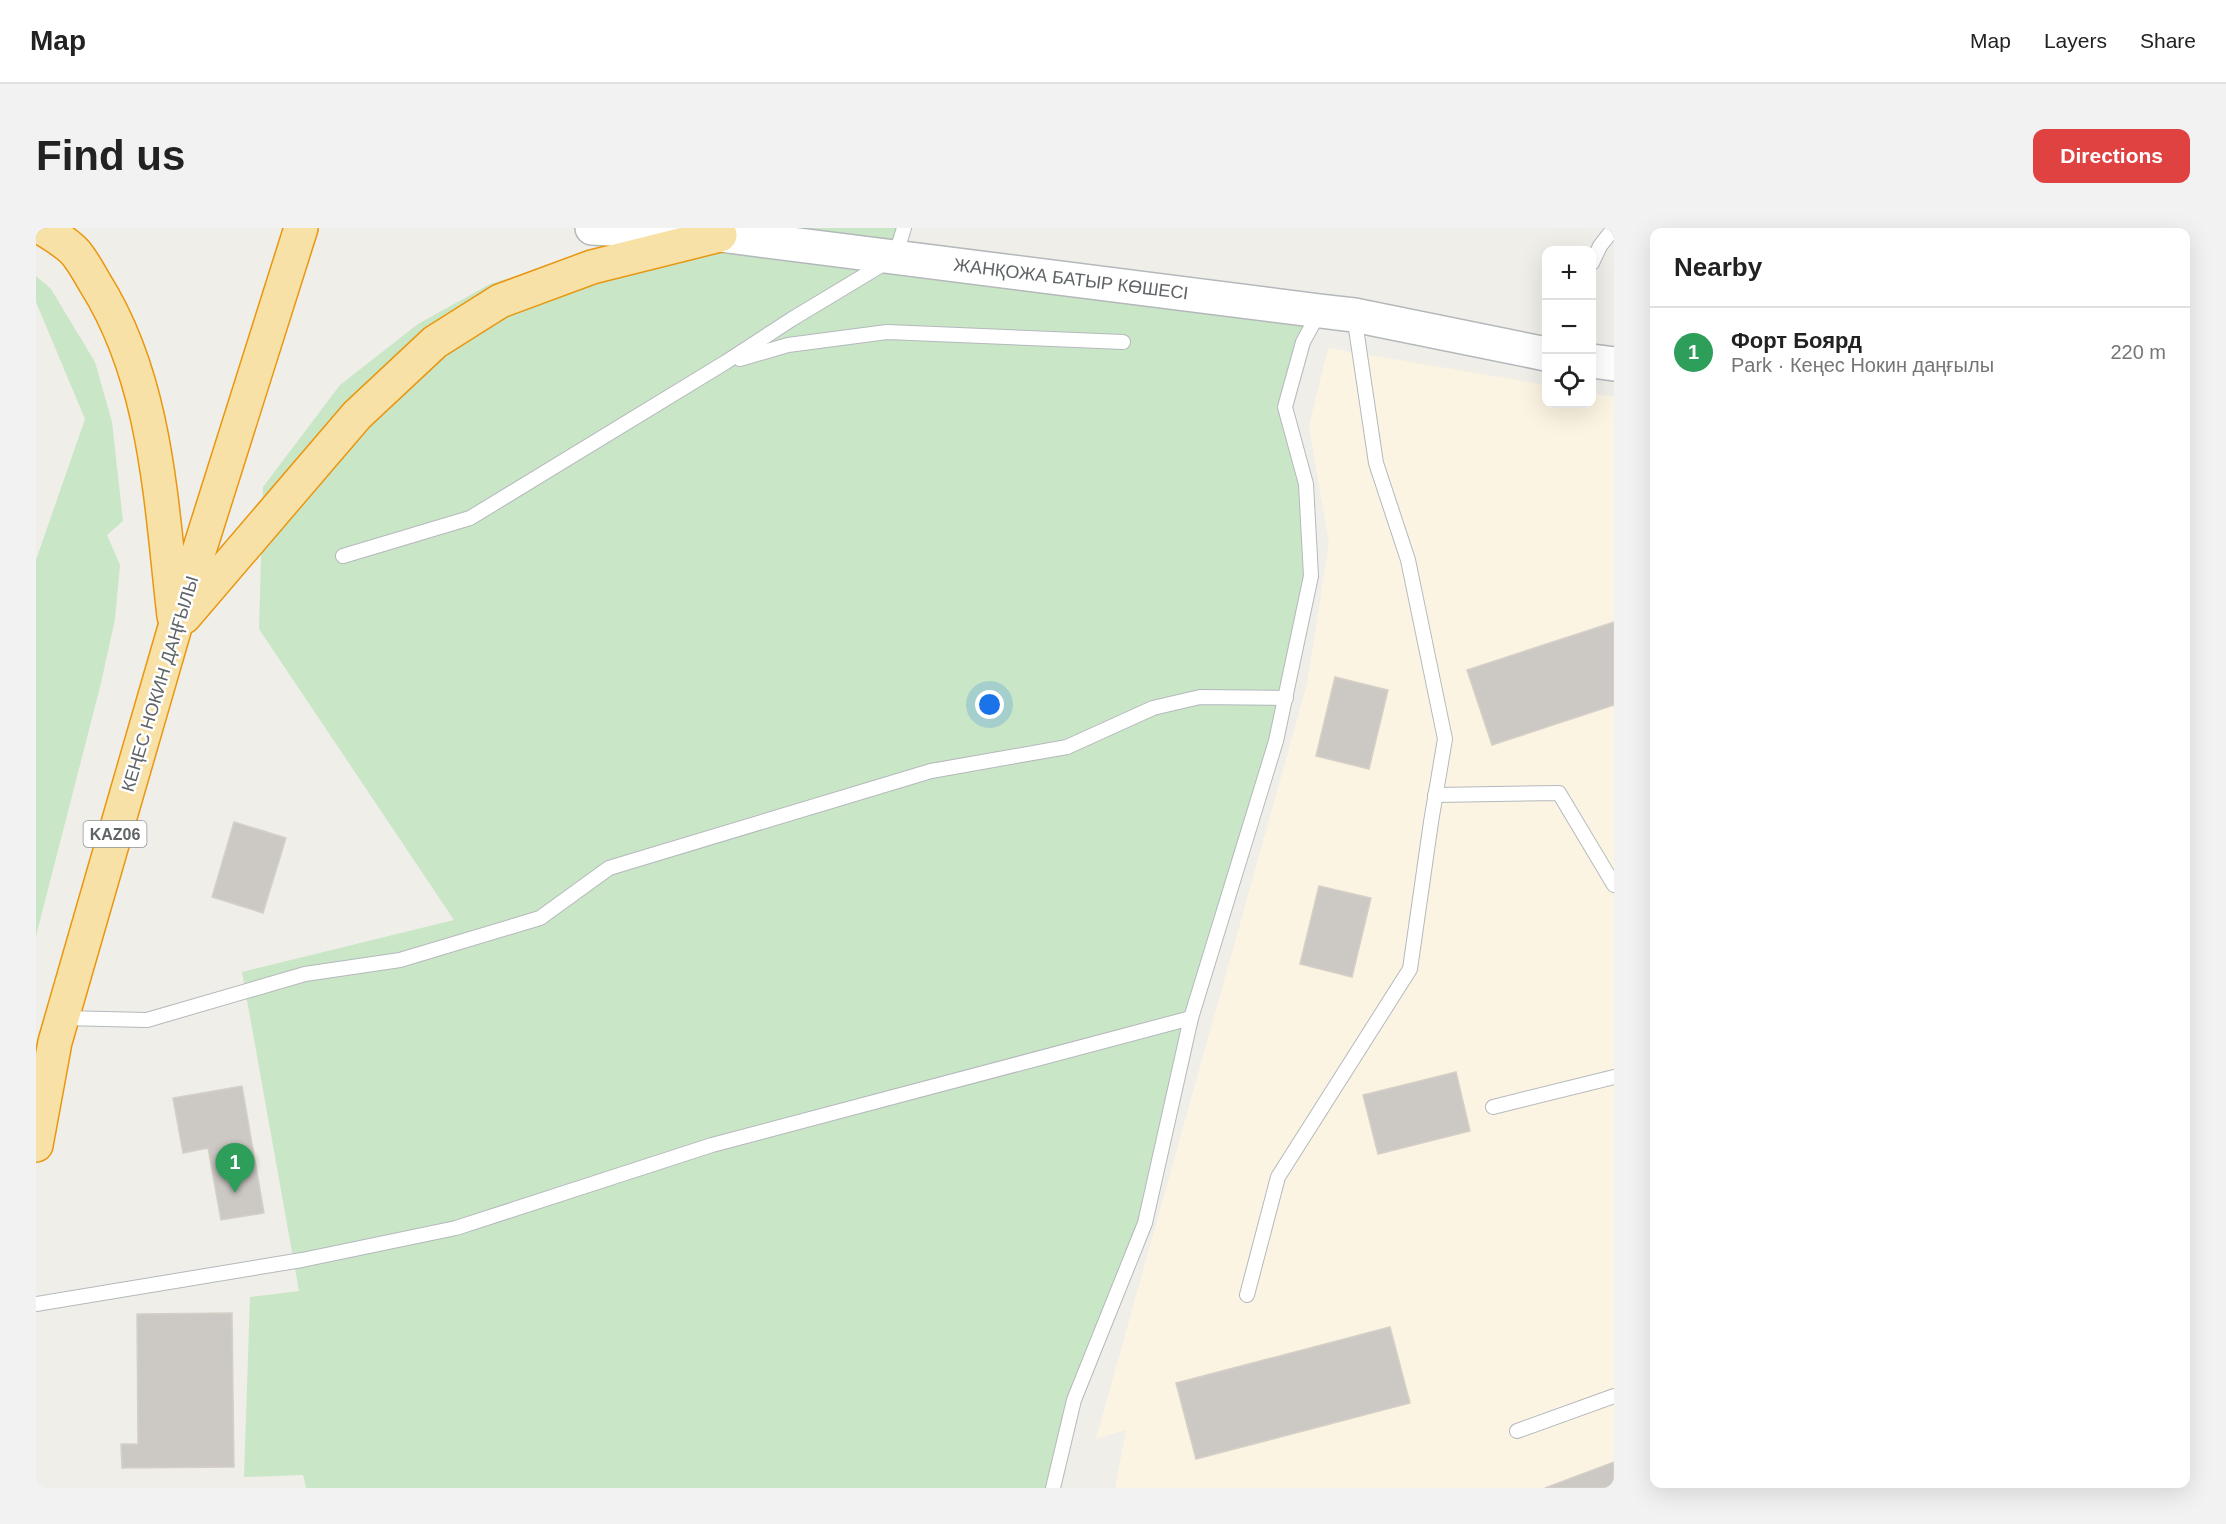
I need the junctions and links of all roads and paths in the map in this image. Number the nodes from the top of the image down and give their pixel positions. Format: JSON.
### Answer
{"nodes":[{"id":1,"x":42,"y":228,"type":"edge"},
{"id":2,"x":302,"y":228,"type":"edge"},
{"id":3,"x":592,"y":228,"type":"edge"},
{"id":4,"x":1614,"y":228,"type":"edge"},
{"id":5,"x":710,"y":232,"type":"edge"},
{"id":6,"x":900,"y":243,"type":"edge"},
{"id":7,"x":1596,"y":254,"type":"edge"},
{"id":8,"x":1320,"y":310,"type":"junction"},
{"id":9,"x":1354,"y":315,"type":"junction"},
{"id":10,"x":1123,"y":342,"type":"dead end"},
{"id":11,"x":1542,"y":351,"type":"edge"},
{"id":12,"x":1596,"y":361,"type":"edge"},
{"id":13,"x":726,"y":363,"type":"junction"},
{"id":14,"x":1614,"y":364,"type":"edge"},
{"id":15,"x":343,"y":556,"type":"dead end"},
{"id":16,"x":175,"y":627,"type":"junction"},
{"id":17,"x":1286,"y":698,"type":"junction"},
{"id":18,"x":1436,"y":795,"type":"junction"},
{"id":19,"x":1614,"y":885,"type":"edge"},
{"id":20,"x":62,"y":1018,"type":"junction"},
{"id":21,"x":1191,"y":1018,"type":"junction"},
{"id":22,"x":1614,"y":1077,"type":"edge"},
{"id":23,"x":1493,"y":1107,"type":"dead end"},
{"id":24,"x":36,"y":1145,"type":"edge"},
{"id":25,"x":1246,"y":1295,"type":"dead end"},
{"id":26,"x":36,"y":1304,"type":"edge"},
{"id":27,"x":1614,"y":1396,"type":"edge"},
{"id":28,"x":1517,"y":1431,"type":"dead end"},
{"id":29,"x":1053,"y":1488,"type":"edge"}],
"edges":[{"from":1,"to":16,"type":"highway"},
{"from":2,"to":16,"type":"highway","name":"КЕҢЕС НОКИН ДАҢҒЫЛЫ","number":"KАZ06"},
{"from":3,"to":5,"type":"main road","name":"ЖАНҚОЖА БАТЫР КӨШЕСІ"},
{"from":4,"to":7,"type":"lane"},
{"from":5,"to":6,"type":"main road","name":"ЖАНҚОЖА БАТЫР КӨШЕСІ"},
{"from":5,"to":16,"type":"highway"},
{"from":6,"to":8,"type":"main road","name":"ЖАНҚОЖА БАТЫР КӨШЕСІ"},
{"from":6,"to":13,"type":"lane"},
{"from":8,"to":9,"type":"main road","name":"ЖАНҚОЖА БАТЫР КӨШЕСІ"},
{"from":8,"to":17,"type":"lane"},
{"from":9,"to":11,"type":"main road","name":"ЖАНҚОЖА БАТЫР КӨШЕСІ"},
{"from":9,"to":18,"type":"lane"},
{"from":10,"to":13,"type":"lane"},
{"from":12,"to":14,"type":"main road"},
{"from":13,"to":15,"type":"lane"},
{"from":16,"to":20,"type":"highway","name":"КЕҢЕС НОКИН ДАҢҒЫЛЫ","number":"KАZ06"},
{"from":17,"to":20,"type":"lane"},
{"from":17,"to":21,"type":"lane"},
{"from":18,"to":19,"type":"lane"},
{"from":18,"to":25,"type":"lane"},
{"from":20,"to":24,"type":"highway","name":"КЕҢЕС НОКИН ДАҢҒЫЛЫ","number":"KАZ06"},
{"from":21,"to":26,"type":"lane"},
{"from":21,"to":29,"type":"lane"},
{"from":22,"to":23,"type":"lane"},
{"from":27,"to":28,"type":"lane"}]}
